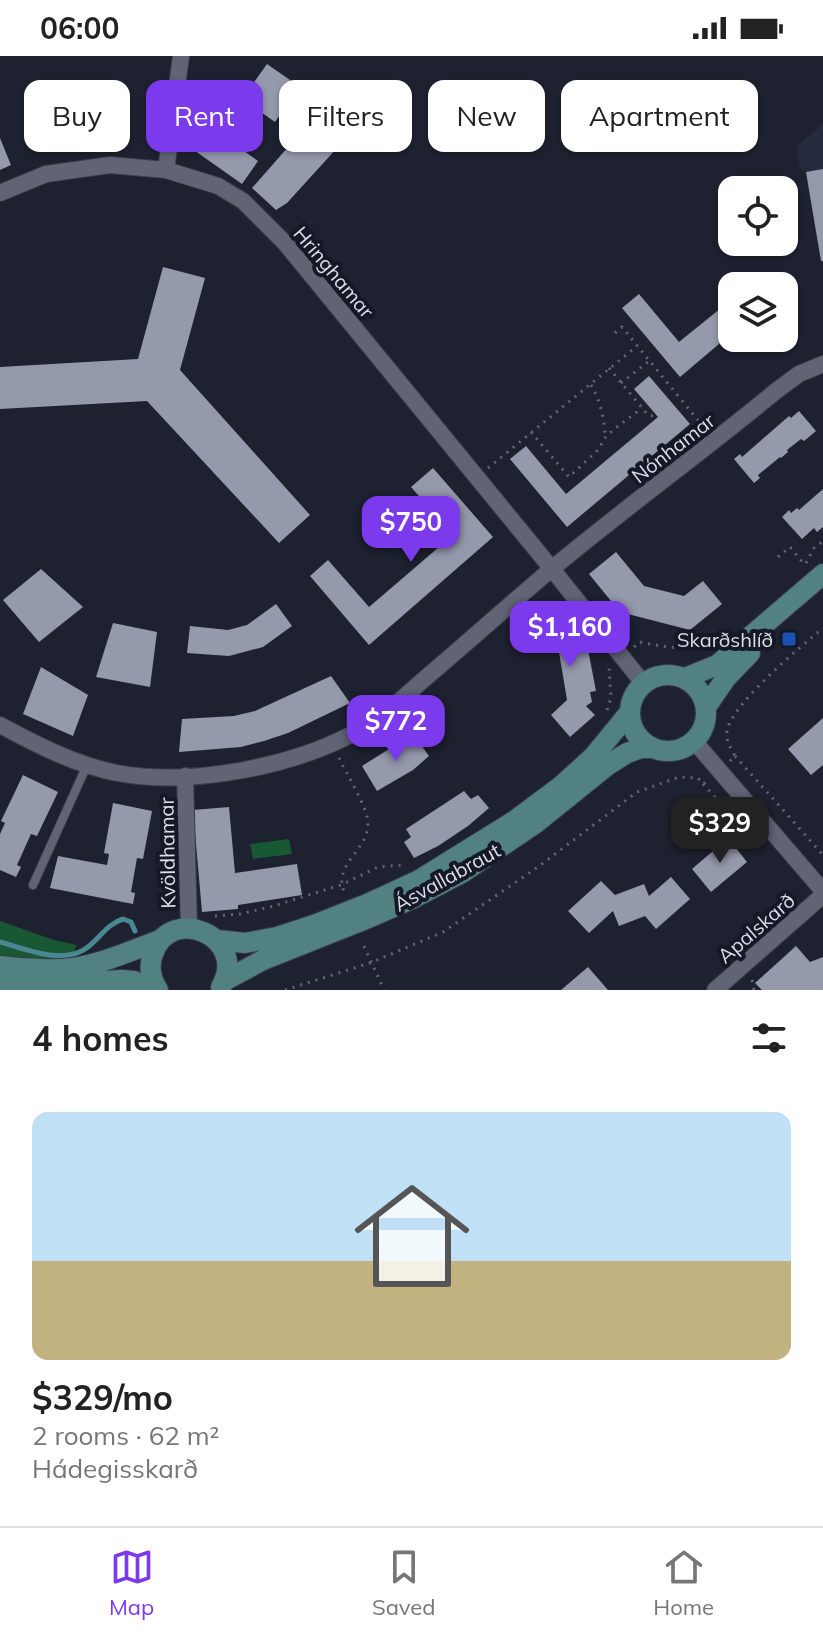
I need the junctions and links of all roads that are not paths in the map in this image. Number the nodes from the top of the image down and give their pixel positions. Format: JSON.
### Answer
{"nodes":[{"id":1,"x":181,"y":56,"type":"edge"},
{"id":2,"x":166,"y":170,"type":"junction"},
{"id":3,"x":0,"y":193,"type":"edge"},
{"id":4,"x":823,"y":364,"type":"edge"},
{"id":5,"x":552,"y":569,"type":"junction"},
{"id":6,"x":823,"y":574,"type":"edge"},
{"id":7,"x":823,"y":590,"type":"edge"},
{"id":8,"x":685,"y":678,"type":"junction"},
{"id":9,"x":643,"y":683,"type":"junction"},
{"id":10,"x":706,"y":707,"type":"junction"},
{"id":11,"x":629,"y":713,"type":"junction"},
{"id":12,"x":3,"y":731,"type":"edge"},
{"id":13,"x":694,"y":741,"type":"junction"},
{"id":14,"x":652,"y":748,"type":"junction"},
{"id":15,"x":88,"y":765,"type":"junction"},
{"id":16,"x":185,"y":776,"type":"junction"},
{"id":17,"x":33,"y":885,"type":"dead end"},
{"id":18,"x":823,"y":893,"type":"edge"},
{"id":19,"x":188,"y":922,"type":"junction"},
{"id":20,"x":160,"y":940,"type":"junction"},
{"id":21,"x":217,"y":940,"type":"junction"},
{"id":22,"x":0,"y":966,"type":"edge"},
{"id":23,"x":0,"y":981,"type":"edge"},
{"id":24,"x":222,"y":986,"type":"edge"},
{"id":25,"x":151,"y":990,"type":"edge"},
{"id":26,"x":158,"y":990,"type":"edge"},
{"id":27,"x":715,"y":990,"type":"edge"}],
"edges":[{"from":1,"to":2,"type":"street"},
{"from":2,"to":3,"type":"street","name":"Hringhamar"},
{"from":2,"to":5,"type":"street","name":"Hringhamar"},
{"from":4,"to":5,"type":"street","name":"Nónhamar"},
{"from":5,"to":9,"type":"street","name":"Hringhamar"},
{"from":5,"to":16,"type":"street"},
{"from":6,"to":8,"type":"main road"},
{"from":7,"to":10,"type":"main road"},
{"from":8,"to":9,"type":"main road"},
{"from":8,"to":10,"type":"main road"},
{"from":9,"to":11,"type":"main road"},
{"from":10,"to":13,"type":"main road"},
{"from":11,"to":14,"type":"main road"},
{"from":11,"to":21,"type":"main road","name":"Ásvallabraut"},
{"from":12,"to":15,"type":"street"},
{"from":13,"to":14,"type":"main road"},
{"from":13,"to":18,"type":"street"},
{"from":14,"to":24,"type":"main road","name":"Ásvallabraut"},
{"from":15,"to":16,"type":"street"},
{"from":15,"to":17,"type":"lane"},
{"from":16,"to":19,"type":"street","name":"Kvöldhamar"},
{"from":18,"to":27,"type":"street","name":"Apalskarð"},
{"from":19,"to":20,"type":"main road"},
{"from":19,"to":21,"type":"main road"},
{"from":20,"to":22,"type":"main road"},
{"from":20,"to":26,"type":"main road"},
{"from":21,"to":24,"type":"main road"},
{"from":23,"to":25,"type":"main road"}]}
